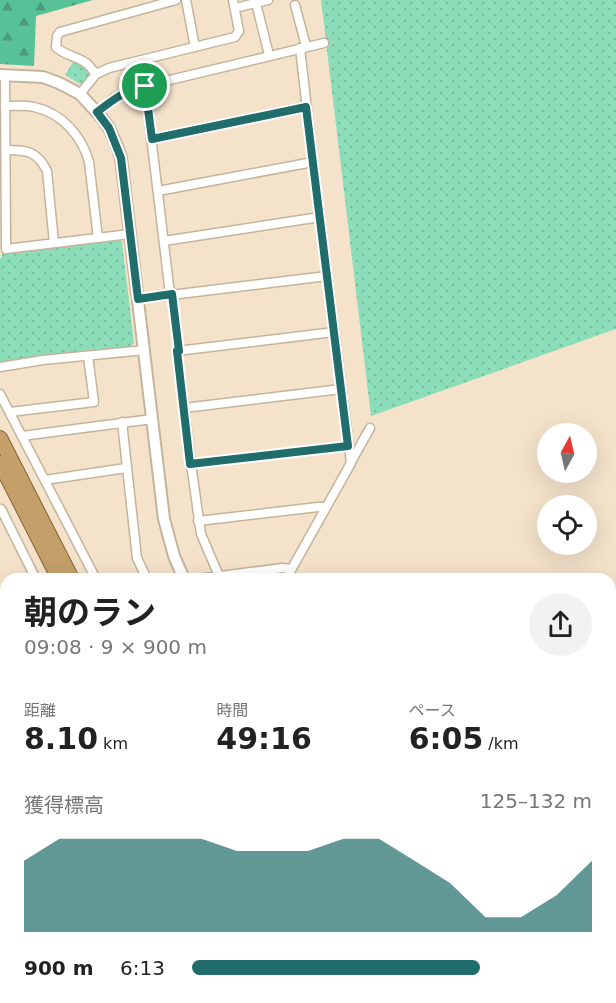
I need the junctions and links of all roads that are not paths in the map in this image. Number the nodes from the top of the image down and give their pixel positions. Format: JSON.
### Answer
{"nodes":[{"id":1,"x":176,"y":0,"type":"edge"},
{"id":2,"x":186,"y":0,"type":"edge"},
{"id":3,"x":268,"y":0,"type":"edge"},
{"id":4,"x":256,"y":3,"type":"junction"},
{"id":5,"x":234,"y":4,"type":"edge"},
{"id":6,"x":295,"y":5,"type":"dead end"},
{"id":7,"x":324,"y":43,"type":"dead end"},
{"id":8,"x":195,"y":47,"type":"junction"},
{"id":9,"x":303,"y":47,"type":"junction"},
{"id":10,"x":270,"y":55,"type":"junction"},
{"id":11,"x":96,"y":74,"type":"junction"},
{"id":12,"x":3,"y":75,"type":"edge"},
{"id":13,"x":145,"y":86,"type":"junction"},
{"id":14,"x":80,"y":94,"type":"junction"},
{"id":15,"x":5,"y":106,"type":"junction"},
{"id":16,"x":306,"y":107,"type":"junction"},
{"id":17,"x":97,"y":112,"type":"junction"},
{"id":18,"x":152,"y":139,"type":"junction"},
{"id":19,"x":6,"y":150,"type":"junction"},
{"id":20,"x":313,"y":162,"type":"junction"},
{"id":21,"x":158,"y":191,"type":"junction"},
{"id":22,"x":320,"y":217,"type":"junction"},
{"id":23,"x":130,"y":234,"type":"junction"},
{"id":24,"x":98,"y":238,"type":"junction"},
{"id":25,"x":164,"y":242,"type":"junction"},
{"id":26,"x":54,"y":243,"type":"junction"},
{"id":27,"x":327,"y":276,"type":"junction"},
{"id":28,"x":171,"y":294,"type":"junction"},
{"id":29,"x":138,"y":299,"type":"junction"},
{"id":30,"x":334,"y":332,"type":"junction"},
{"id":31,"x":145,"y":350,"type":"junction"},
{"id":32,"x":179,"y":351,"type":"junction"},
{"id":33,"x":88,"y":356,"type":"junction"},
{"id":34,"x":0,"y":367,"type":"edge"},
{"id":35,"x":341,"y":389,"type":"junction"},
{"id":36,"x":0,"y":394,"type":"edge"},
{"id":37,"x":184,"y":408,"type":"junction"},
{"id":38,"x":10,"y":412,"type":"junction"},
{"id":39,"x":152,"y":419,"type":"junction"},
{"id":40,"x":122,"y":422,"type":"junction"},
{"id":41,"x":370,"y":428,"type":"dead end"},
{"id":42,"x":22,"y":436,"type":"junction"},
{"id":43,"x":0,"y":438,"type":"edge"},
{"id":44,"x":348,"y":446,"type":"junction"},
{"id":45,"x":0,"y":463,"type":"edge"},
{"id":46,"x":351,"y":463,"type":"junction"},
{"id":47,"x":190,"y":464,"type":"junction"},
{"id":48,"x":126,"y":468,"type":"junction"},
{"id":49,"x":45,"y":480,"type":"junction"},
{"id":50,"x":326,"y":507,"type":"junction"},
{"id":51,"x":0,"y":510,"type":"edge"},
{"id":52,"x":198,"y":521,"type":"junction"},
{"id":53,"x":291,"y":569,"type":"junction"},
{"id":54,"x":33,"y":573,"type":"edge"},
{"id":55,"x":56,"y":573,"type":"edge"},
{"id":56,"x":69,"y":573,"type":"edge"},
{"id":57,"x":93,"y":573,"type":"edge"},
{"id":58,"x":144,"y":573,"type":"edge"},
{"id":59,"x":181,"y":573,"type":"edge"},
{"id":60,"x":216,"y":573,"type":"edge"},
{"id":61,"x":246,"y":573,"type":"edge"},
{"id":62,"x":289,"y":573,"type":"edge"}],
"edges":[{"from":1,"to":11,"type":"street"},
{"from":2,"to":8,"type":"street"},
{"from":3,"to":4,"type":"street"},
{"from":4,"to":5,"type":"street"},
{"from":4,"to":10,"type":"street"},
{"from":5,"to":8,"type":"street"},
{"from":6,"to":9,"type":"street"},
{"from":7,"to":9,"type":"street"},
{"from":8,"to":11,"type":"street"},
{"from":9,"to":10,"type":"street"},
{"from":9,"to":16,"type":"street"},
{"from":10,"to":13,"type":"street"},
{"from":11,"to":14,"type":"street"},
{"from":12,"to":14,"type":"street"},
{"from":12,"to":15,"type":"street"},
{"from":13,"to":17,"type":"street"},
{"from":13,"to":18,"type":"street"},
{"from":14,"to":17,"type":"street"},
{"from":15,"to":19,"type":"street"},
{"from":15,"to":24,"type":"street"},
{"from":16,"to":18,"type":"street"},
{"from":16,"to":20,"type":"street"},
{"from":17,"to":23,"type":"street"},
{"from":18,"to":21,"type":"street"},
{"from":19,"to":26,"type":"street"},
{"from":19,"to":26,"type":"street"},
{"from":20,"to":21,"type":"street"},
{"from":20,"to":22,"type":"street"},
{"from":21,"to":25,"type":"street"},
{"from":22,"to":25,"type":"street"},
{"from":22,"to":27,"type":"street"},
{"from":23,"to":24,"type":"street"},
{"from":23,"to":29,"type":"street"},
{"from":24,"to":26,"type":"street"},
{"from":25,"to":28,"type":"street"},
{"from":27,"to":28,"type":"street"},
{"from":27,"to":30,"type":"street"},
{"from":28,"to":29,"type":"street"},
{"from":28,"to":32,"type":"street"},
{"from":29,"to":31,"type":"street"},
{"from":30,"to":32,"type":"street"},
{"from":30,"to":35,"type":"street"},
{"from":31,"to":33,"type":"street"},
{"from":31,"to":39,"type":"street"},
{"from":32,"to":37,"type":"street"},
{"from":33,"to":34,"type":"street"},
{"from":33,"to":38,"type":"street"},
{"from":35,"to":37,"type":"street"},
{"from":35,"to":44,"type":"street"},
{"from":36,"to":38,"type":"street"},
{"from":37,"to":47,"type":"street"},
{"from":38,"to":42,"type":"street"},
{"from":39,"to":40,"type":"street"},
{"from":39,"to":59,"type":"street"},
{"from":40,"to":42,"type":"street"},
{"from":40,"to":48,"type":"street"},
{"from":41,"to":46,"type":"street"},
{"from":42,"to":49,"type":"street"},
{"from":43,"to":56,"type":"highway"},
{"from":44,"to":46,"type":"street"},
{"from":44,"to":47,"type":"street"},
{"from":45,"to":55,"type":"highway"},
{"from":46,"to":50,"type":"street"},
{"from":47,"to":52,"type":"street"},
{"from":48,"to":49,"type":"street"},
{"from":48,"to":58,"type":"street"},
{"from":49,"to":57,"type":"street"},
{"from":50,"to":52,"type":"street"},
{"from":50,"to":53,"type":"street"},
{"from":51,"to":54,"type":"street"},
{"from":52,"to":60,"type":"street"},
{"from":53,"to":61,"type":"street"},
{"from":53,"to":62,"type":"street"}]}
